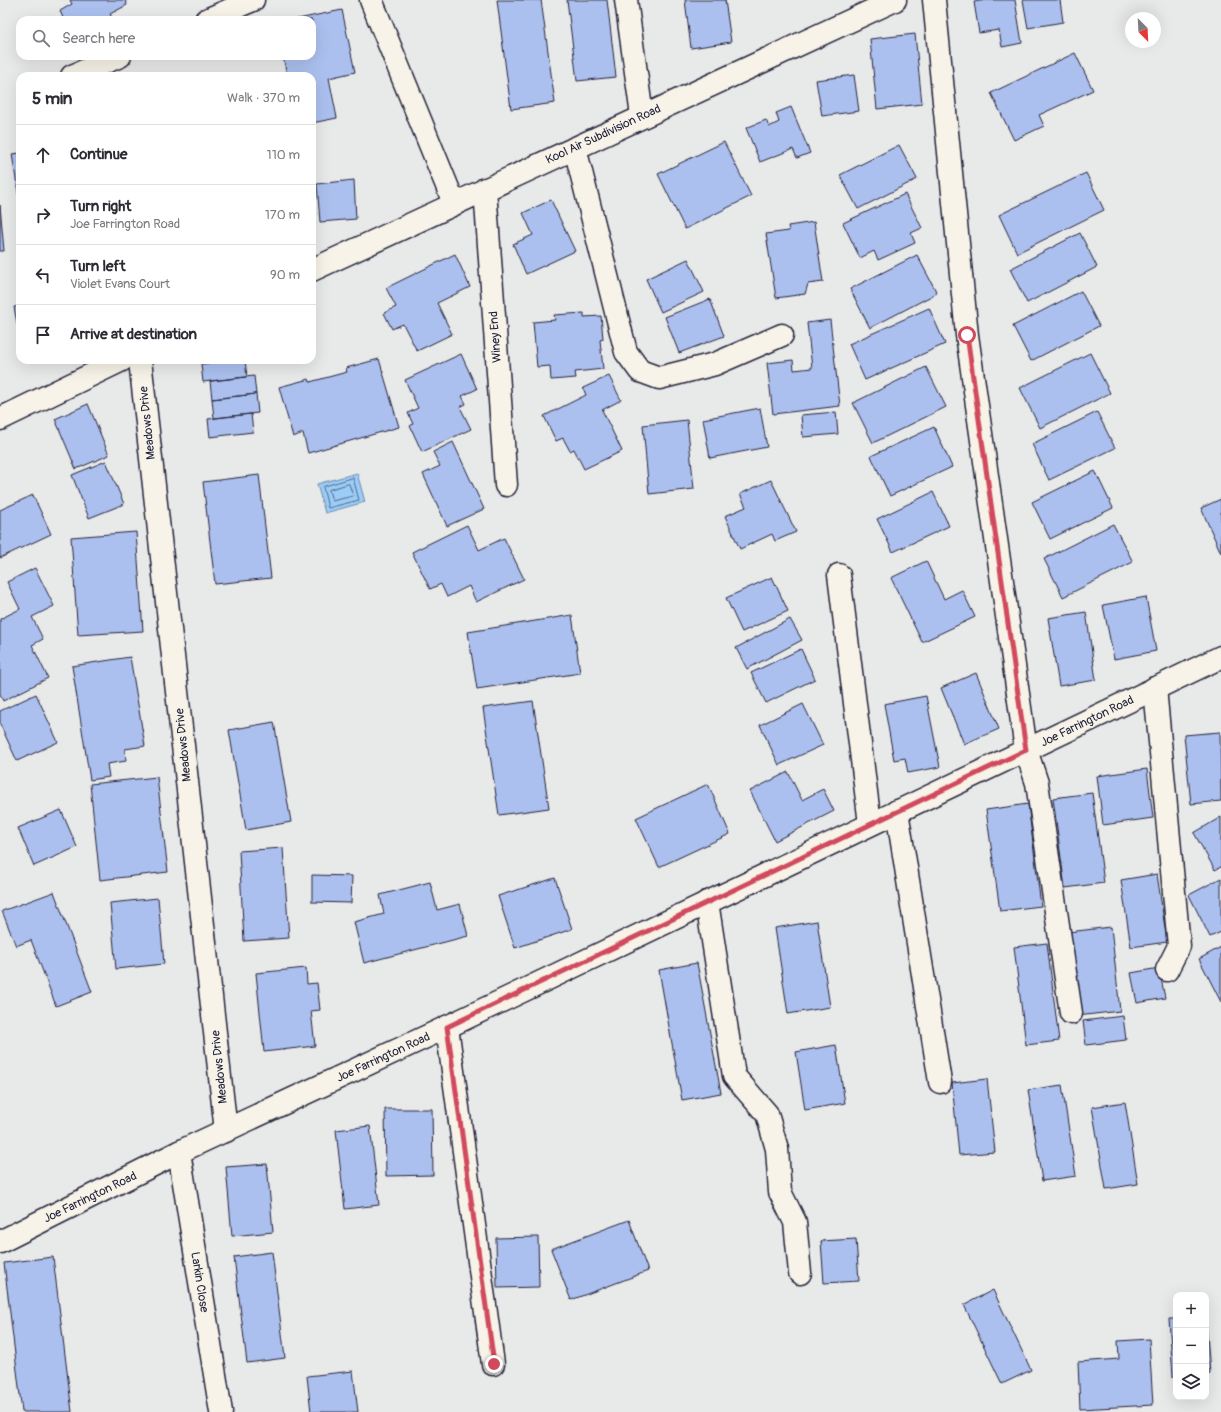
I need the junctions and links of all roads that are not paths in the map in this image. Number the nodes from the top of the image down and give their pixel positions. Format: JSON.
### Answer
{"nodes":[{"id":1,"x":253,"y":0,"type":"edge"},
{"id":2,"x":371,"y":0,"type":"edge"},
{"id":3,"x":626,"y":0,"type":"edge"},
{"id":4,"x":896,"y":0,"type":"edge"},
{"id":5,"x":934,"y":0,"type":"edge"},
{"id":6,"x":215,"y":16,"type":"edge"},
{"id":7,"x":110,"y":60,"type":"edge"},
{"id":8,"x":82,"y":72,"type":"edge"},
{"id":9,"x":642,"y":116,"type":"junction"},
{"id":10,"x":575,"y":148,"type":"junction"},
{"id":11,"x":485,"y":189,"type":"junction"},
{"id":12,"x":454,"y":203,"type":"junction"},
{"id":13,"x":316,"y":268,"type":"edge"},
{"id":14,"x":782,"y":335,"type":"dead end"},
{"id":15,"x":114,"y":364,"type":"edge"},
{"id":16,"x":140,"y":364,"type":"edge"},
{"id":17,"x":0,"y":419,"type":"edge"},
{"id":18,"x":506,"y":485,"type":"dead end"},
{"id":19,"x":839,"y":576,"type":"dead end"},
{"id":20,"x":1221,"y":657,"type":"edge"},
{"id":21,"x":1155,"y":688,"type":"junction"},
{"id":22,"x":1026,"y":750,"type":"junction"},
{"id":23,"x":897,"y":811,"type":"junction"},
{"id":24,"x":870,"y":824,"type":"junction"},
{"id":25,"x":706,"y":902,"type":"junction"},
{"id":26,"x":1167,"y":970,"type":"dead end"},
{"id":27,"x":1071,"y":1013,"type":"dead end"},
{"id":28,"x":447,"y":1027,"type":"junction"},
{"id":29,"x":940,"y":1082,"type":"dead end"},
{"id":30,"x":226,"y":1130,"type":"junction"},
{"id":31,"x":179,"y":1152,"type":"junction"},
{"id":32,"x":0,"y":1242,"type":"edge"},
{"id":33,"x":800,"y":1273,"type":"dead end"},
{"id":34,"x":494,"y":1364,"type":"dead end"},
{"id":35,"x":221,"y":1412,"type":"edge"}],
"edges":[{"from":1,"to":6,"type":"street"},
{"from":2,"to":12,"type":"street"},
{"from":3,"to":9,"type":"street"},
{"from":4,"to":9,"type":"street","name":"Kool Air Subdivision Road"},
{"from":5,"to":22,"type":"street"},
{"from":7,"to":8,"type":"street"},
{"from":9,"to":10,"type":"street","name":"Kool Air Subdivision Road"},
{"from":10,"to":11,"type":"street","name":"Kool Air Subdivision Road"},
{"from":10,"to":14,"type":"street"},
{"from":11,"to":12,"type":"street","name":"Kool Air Subdivision Road"},
{"from":11,"to":18,"type":"street","name":"Winey End"},
{"from":12,"to":13,"type":"street","name":"Kool Air Subdivision Road"},
{"from":15,"to":17,"type":"street"},
{"from":16,"to":30,"type":"street","name":"Meadows Drive"},
{"from":19,"to":24,"type":"street"},
{"from":20,"to":21,"type":"street","name":"Joe Farrington Road"},
{"from":21,"to":22,"type":"street","name":"Joe Farrington Road"},
{"from":21,"to":26,"type":"street"},
{"from":22,"to":23,"type":"street","name":"Joe Farrington Road"},
{"from":22,"to":27,"type":"street"},
{"from":23,"to":24,"type":"street","name":"Joe Farrington Road"},
{"from":23,"to":29,"type":"street"},
{"from":24,"to":25,"type":"street","name":"Joe Farrington Road"},
{"from":25,"to":28,"type":"street","name":"Joe Farrington Road"},
{"from":25,"to":33,"type":"street"},
{"from":28,"to":30,"type":"street","name":"Joe Farrington Road"},
{"from":28,"to":34,"type":"street"},
{"from":30,"to":31,"type":"street","name":"Joe Farrington Road"},
{"from":31,"to":32,"type":"street","name":"Joe Farrington Road"},
{"from":31,"to":35,"type":"street","name":"Larkin Close"}]}
